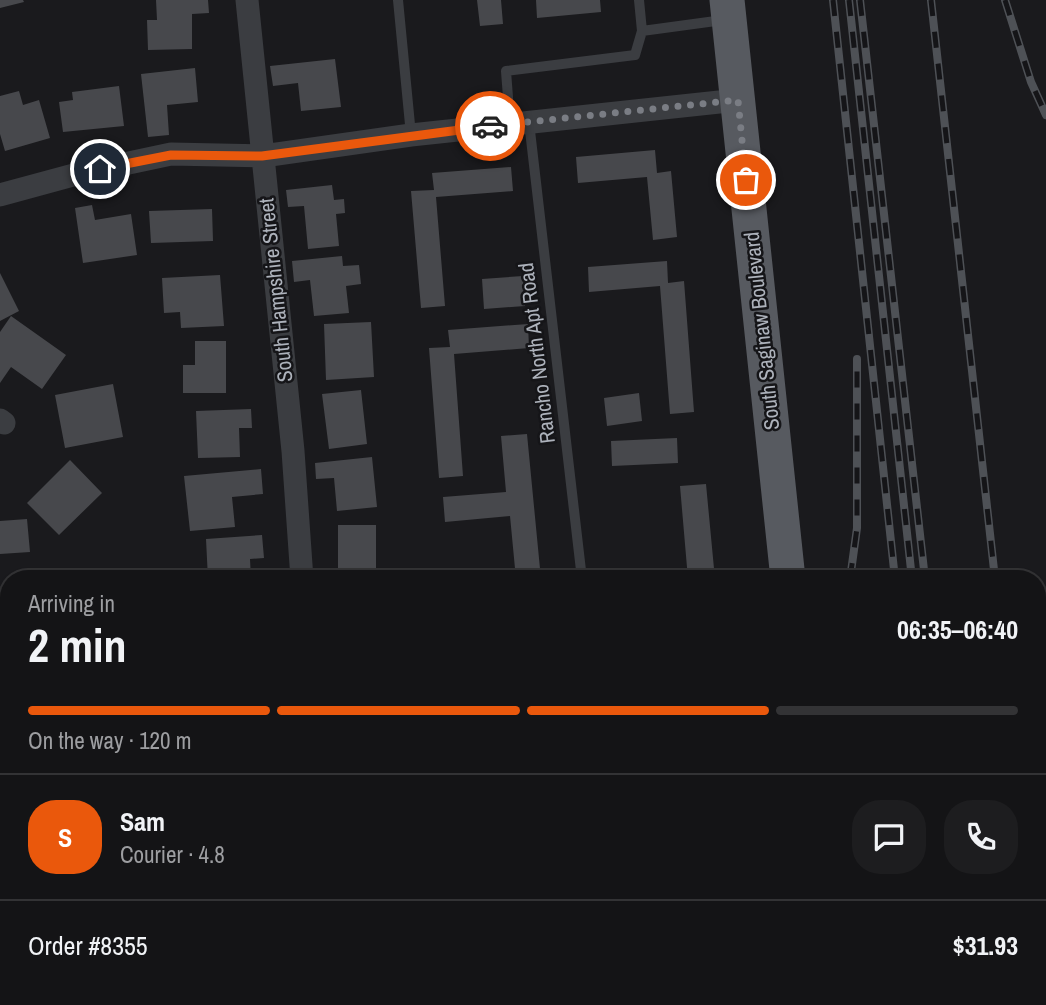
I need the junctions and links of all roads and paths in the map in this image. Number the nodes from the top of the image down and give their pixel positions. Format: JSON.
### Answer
{"nodes":[{"id":1,"x":247,"y":0,"type":"edge"},
{"id":2,"x":398,"y":0,"type":"edge"},
{"id":3,"x":639,"y":0,"type":"edge"},
{"id":4,"x":728,"y":10,"type":"edge"},
{"id":5,"x":642,"y":31,"type":"junction"},
{"id":6,"x":738,"y":100,"type":"junction"},
{"id":7,"x":520,"y":123,"type":"junction"},
{"id":8,"x":411,"y":135,"type":"junction"},
{"id":9,"x":262,"y":156,"type":"junction"},
{"id":10,"x":0,"y":195,"type":"edge"},
{"id":11,"x":301,"y":570,"type":"edge"},
{"id":12,"x":581,"y":570,"type":"edge"},
{"id":13,"x":787,"y":570,"type":"edge"}],
"edges":[{"from":1,"to":9,"type":"street","name":"South Hampshire Street"},
{"from":2,"to":8,"type":"lane"},
{"from":3,"to":5,"type":"lane"},
{"from":4,"to":5,"type":"lane"},
{"from":4,"to":6,"type":"main road","name":"South Saginaw Boulevard"},
{"from":5,"to":7,"type":"lane","name":"Rancho North Apt Road"},
{"from":6,"to":7,"type":"street"},
{"from":6,"to":13,"type":"main road","name":"South Saginaw Boulevard"},
{"from":7,"to":8,"type":"street"},
{"from":7,"to":12,"type":"lane","name":"Rancho North Apt Road"},
{"from":8,"to":9,"type":"street"},
{"from":9,"to":10,"type":"street"},
{"from":9,"to":11,"type":"street","name":"South Hampshire Street"}]}
